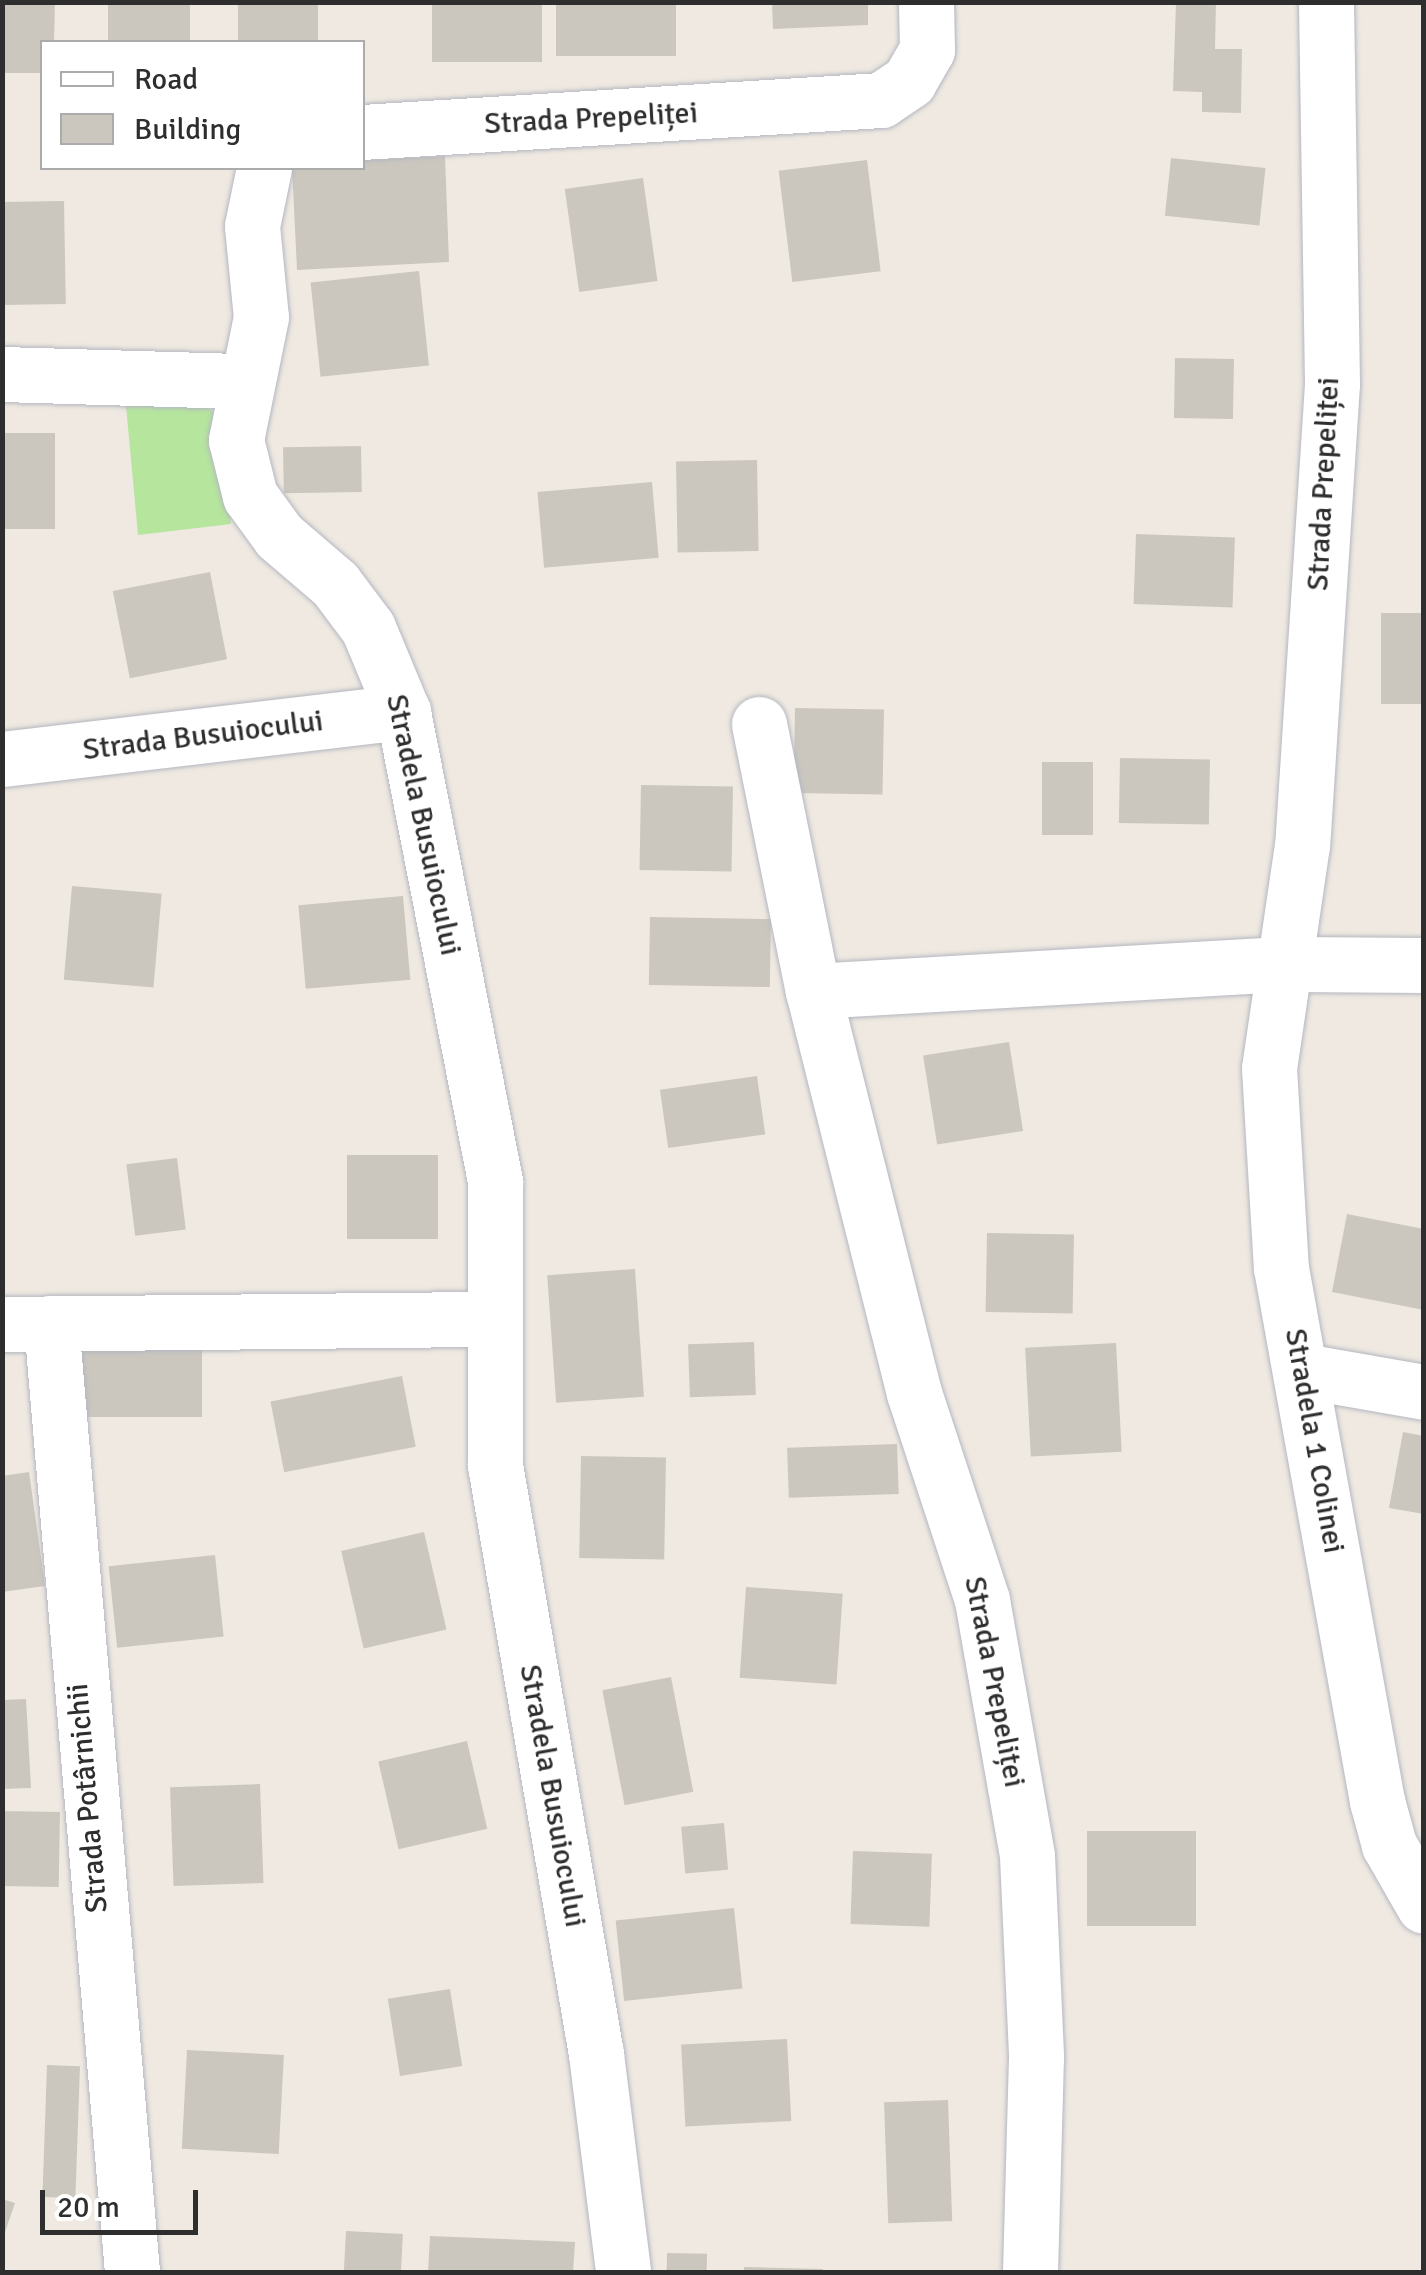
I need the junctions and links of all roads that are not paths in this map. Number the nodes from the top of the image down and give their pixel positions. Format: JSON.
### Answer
{"nodes":[{"id":1,"x":926,"y":2,"type":"edge"},
{"id":2,"x":1326,"y":2,"type":"edge"},
{"id":3,"x":365,"y":132,"type":"edge"},
{"id":4,"x":264,"y":170,"type":"edge"},
{"id":5,"x":2,"y":374,"type":"edge"},
{"id":6,"x":243,"y":381,"type":"junction"},
{"id":7,"x":402,"y":712,"type":"junction"},
{"id":8,"x":758,"y":724,"type":"dead end"},
{"id":9,"x":2,"y":760,"type":"edge"},
{"id":10,"x":1286,"y":964,"type":"junction"},
{"id":11,"x":1424,"y":964,"type":"edge"},
{"id":12,"x":813,"y":991,"type":"junction"},
{"id":13,"x":491,"y":1319,"type":"junction"},
{"id":14,"x":27,"y":1324,"type":"edge"},
{"id":15,"x":1304,"y":1371,"type":"junction"},
{"id":16,"x":1424,"y":1392,"type":"edge"},
{"id":17,"x":1424,"y":1906,"type":"edge"},
{"id":18,"x":132,"y":2272,"type":"edge"},
{"id":19,"x":622,"y":2272,"type":"edge"},
{"id":20,"x":1030,"y":2272,"type":"edge"}],
"edges":[{"from":1,"to":3,"type":"street","name":"Strada Prepeliței"},
{"from":2,"to":10,"type":"street","name":"Strada Prepeliței"},
{"from":4,"to":6,"type":"street"},
{"from":5,"to":6,"type":"street"},
{"from":6,"to":7,"type":"street","name":"Stradela Busuiocului"},
{"from":7,"to":9,"type":"street","name":"Strada Busuiocului"},
{"from":7,"to":13,"type":"street","name":"Stradela Busuiocului"},
{"from":8,"to":12,"type":"street","name":"Strada Prepeliței"},
{"from":10,"to":11,"type":"street"},
{"from":10,"to":12,"type":"street"},
{"from":10,"to":15,"type":"street","name":"Stradela 1 Colinei"},
{"from":12,"to":20,"type":"street","name":"Strada Prepeliței"},
{"from":13,"to":14,"type":"street"},
{"from":13,"to":19,"type":"street","name":"Stradela Busuiocului"},
{"from":14,"to":18,"type":"street","name":"Strada Potârnichii"},
{"from":15,"to":16,"type":"street"},
{"from":15,"to":17,"type":"street","name":"Stradela 1 Colinei"}]}
